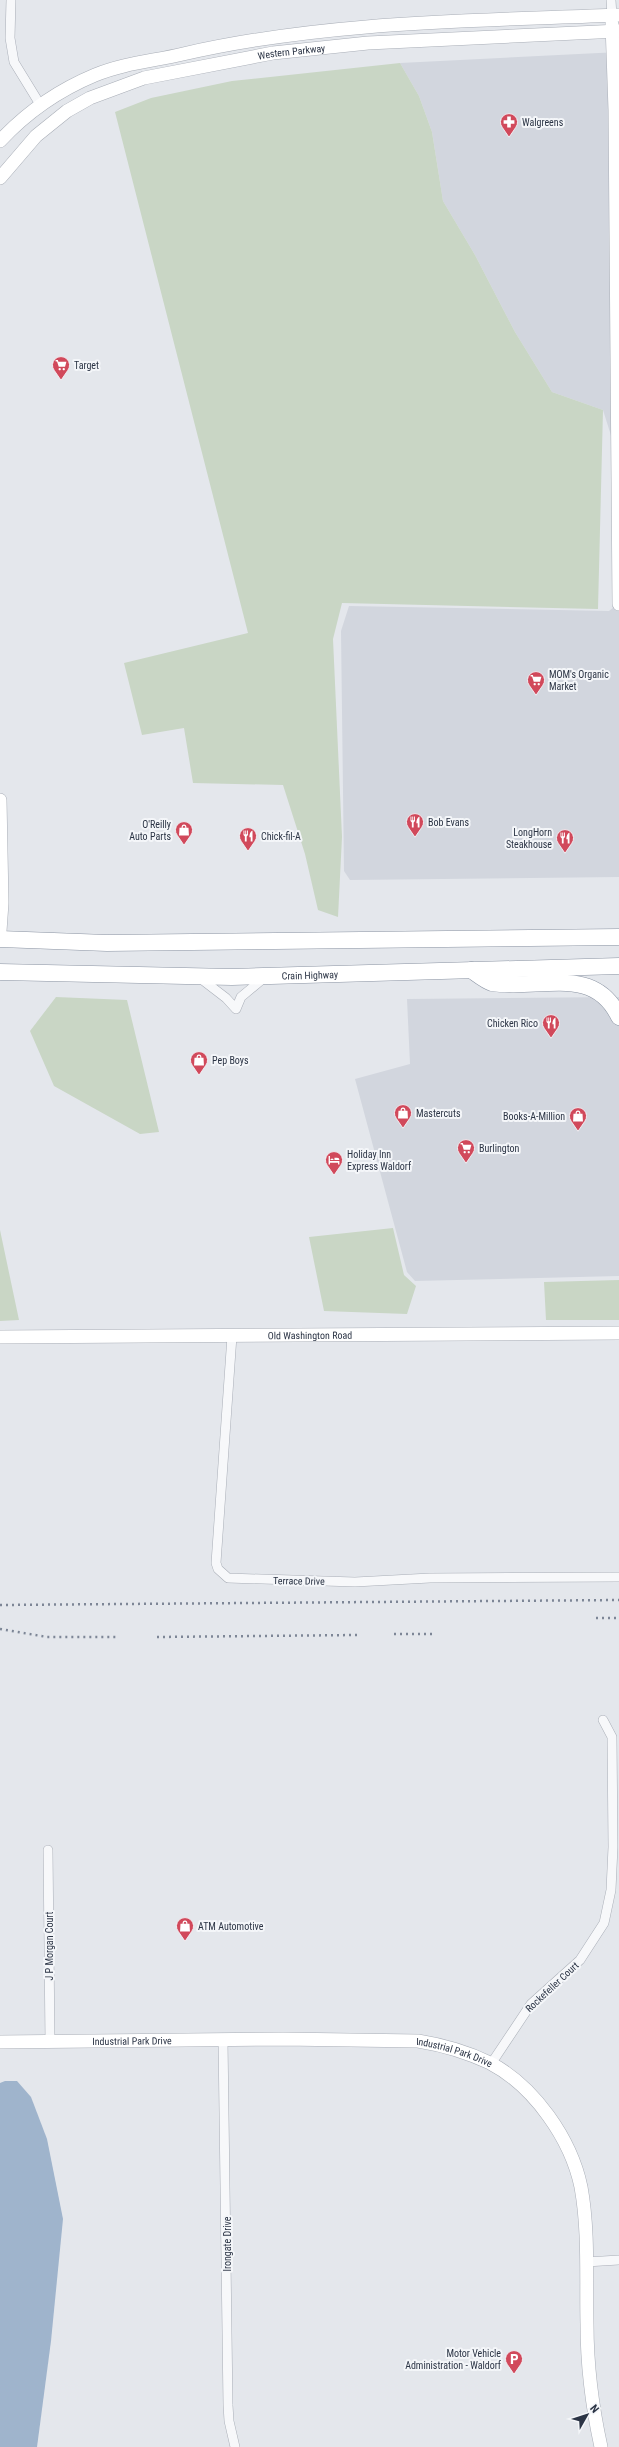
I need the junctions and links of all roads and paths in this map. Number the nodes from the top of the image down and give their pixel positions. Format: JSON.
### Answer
{"nodes":[{"id":1,"x":611,"y":0,"type":"edge"},
{"id":2,"x":11,"y":1,"type":"edge"},
{"id":3,"x":616,"y":15,"type":"edge"},
{"id":4,"x":616,"y":32,"type":"edge"},
{"id":5,"x":10,"y":38,"type":"junction"},
{"id":6,"x":0,"y":39,"type":"edge"},
{"id":7,"x":41,"y":106,"type":"junction"},
{"id":8,"x":0,"y":141,"type":"edge"},
{"id":9,"x":0,"y":178,"type":"edge"},
{"id":10,"x":619,"y":604,"type":"edge"},
{"id":11,"x":0,"y":800,"type":"edge"},
{"id":12,"x":0,"y":932,"type":"edge"},
{"id":13,"x":619,"y":937,"type":"edge"},
{"id":14,"x":0,"y":939,"type":"edge"},
{"id":15,"x":619,"y":966,"type":"edge"},
{"id":16,"x":470,"y":970,"type":"junction"},
{"id":17,"x":0,"y":972,"type":"edge"},
{"id":18,"x":197,"y":976,"type":"junction"},
{"id":19,"x":267,"y":976,"type":"junction"},
{"id":20,"x":619,"y":1017,"type":"edge"},
{"id":21,"x":619,"y":1333,"type":"edge"},
{"id":22,"x":232,"y":1336,"type":"junction"},
{"id":23,"x":0,"y":1337,"type":"edge"},
{"id":24,"x":619,"y":1577,"type":"edge"},
{"id":25,"x":602,"y":1720,"type":"dead end"},
{"id":26,"x":48,"y":1850,"type":"dead end"},
{"id":27,"x":223,"y":2040,"type":"junction"},
{"id":28,"x":0,"y":2042,"type":"edge"},
{"id":29,"x":50,"y":2042,"type":"junction"},
{"id":30,"x":491,"y":2064,"type":"junction"},
{"id":31,"x":619,"y":2260,"type":"edge"},
{"id":32,"x":586,"y":2262,"type":"junction"},
{"id":33,"x":235,"y":2447,"type":"edge"},
{"id":34,"x":600,"y":2447,"type":"edge"}],
"edges":[{"from":1,"to":3,"type":"street"},
{"from":2,"to":5,"type":"street"},
{"from":3,"to":4,"type":"main road"},
{"from":3,"to":7,"type":"main road","name":"Western Parkway"},
{"from":4,"to":9,"type":"main road","name":"Western Parkway"},
{"from":4,"to":10,"type":"main road"},
{"from":5,"to":6,"type":"street"},
{"from":5,"to":7,"type":"street"},
{"from":7,"to":8,"type":"main road","name":"Western Parkway"},
{"from":11,"to":12,"type":"main road"},
{"from":13,"to":14,"type":"highway"},
{"from":15,"to":16,"type":"highway","name":"Crain Highway"},
{"from":16,"to":19,"type":"highway","name":"Crain Highway"},
{"from":16,"to":20,"type":"highway"},
{"from":17,"to":18,"type":"highway","name":"Crain Highway"},
{"from":18,"to":19,"type":"highway","name":"Crain Highway"},
{"from":18,"to":19,"type":"street"},
{"from":21,"to":22,"type":"main road","name":"Old Washington Road"},
{"from":22,"to":23,"type":"main road","name":"Old Washington Road"},
{"from":22,"to":24,"type":"street","name":"Terrace Drive"},
{"from":25,"to":30,"type":"street","name":"Rockefeller Court"},
{"from":26,"to":29,"type":"street","name":"J P Morgan Court"},
{"from":27,"to":29,"type":"main road","name":"Industrial Park Drive"},
{"from":27,"to":30,"type":"main road","name":"Industrial Park Drive"},
{"from":27,"to":33,"type":"street","name":"Irongate Drive"},
{"from":28,"to":29,"type":"main road","name":"Industrial Park Drive"},
{"from":30,"to":32,"type":"main road","name":"Industrial Park Drive"},
{"from":31,"to":32,"type":"street"},
{"from":32,"to":34,"type":"main road","name":"Industrial Park Drive"}]}
